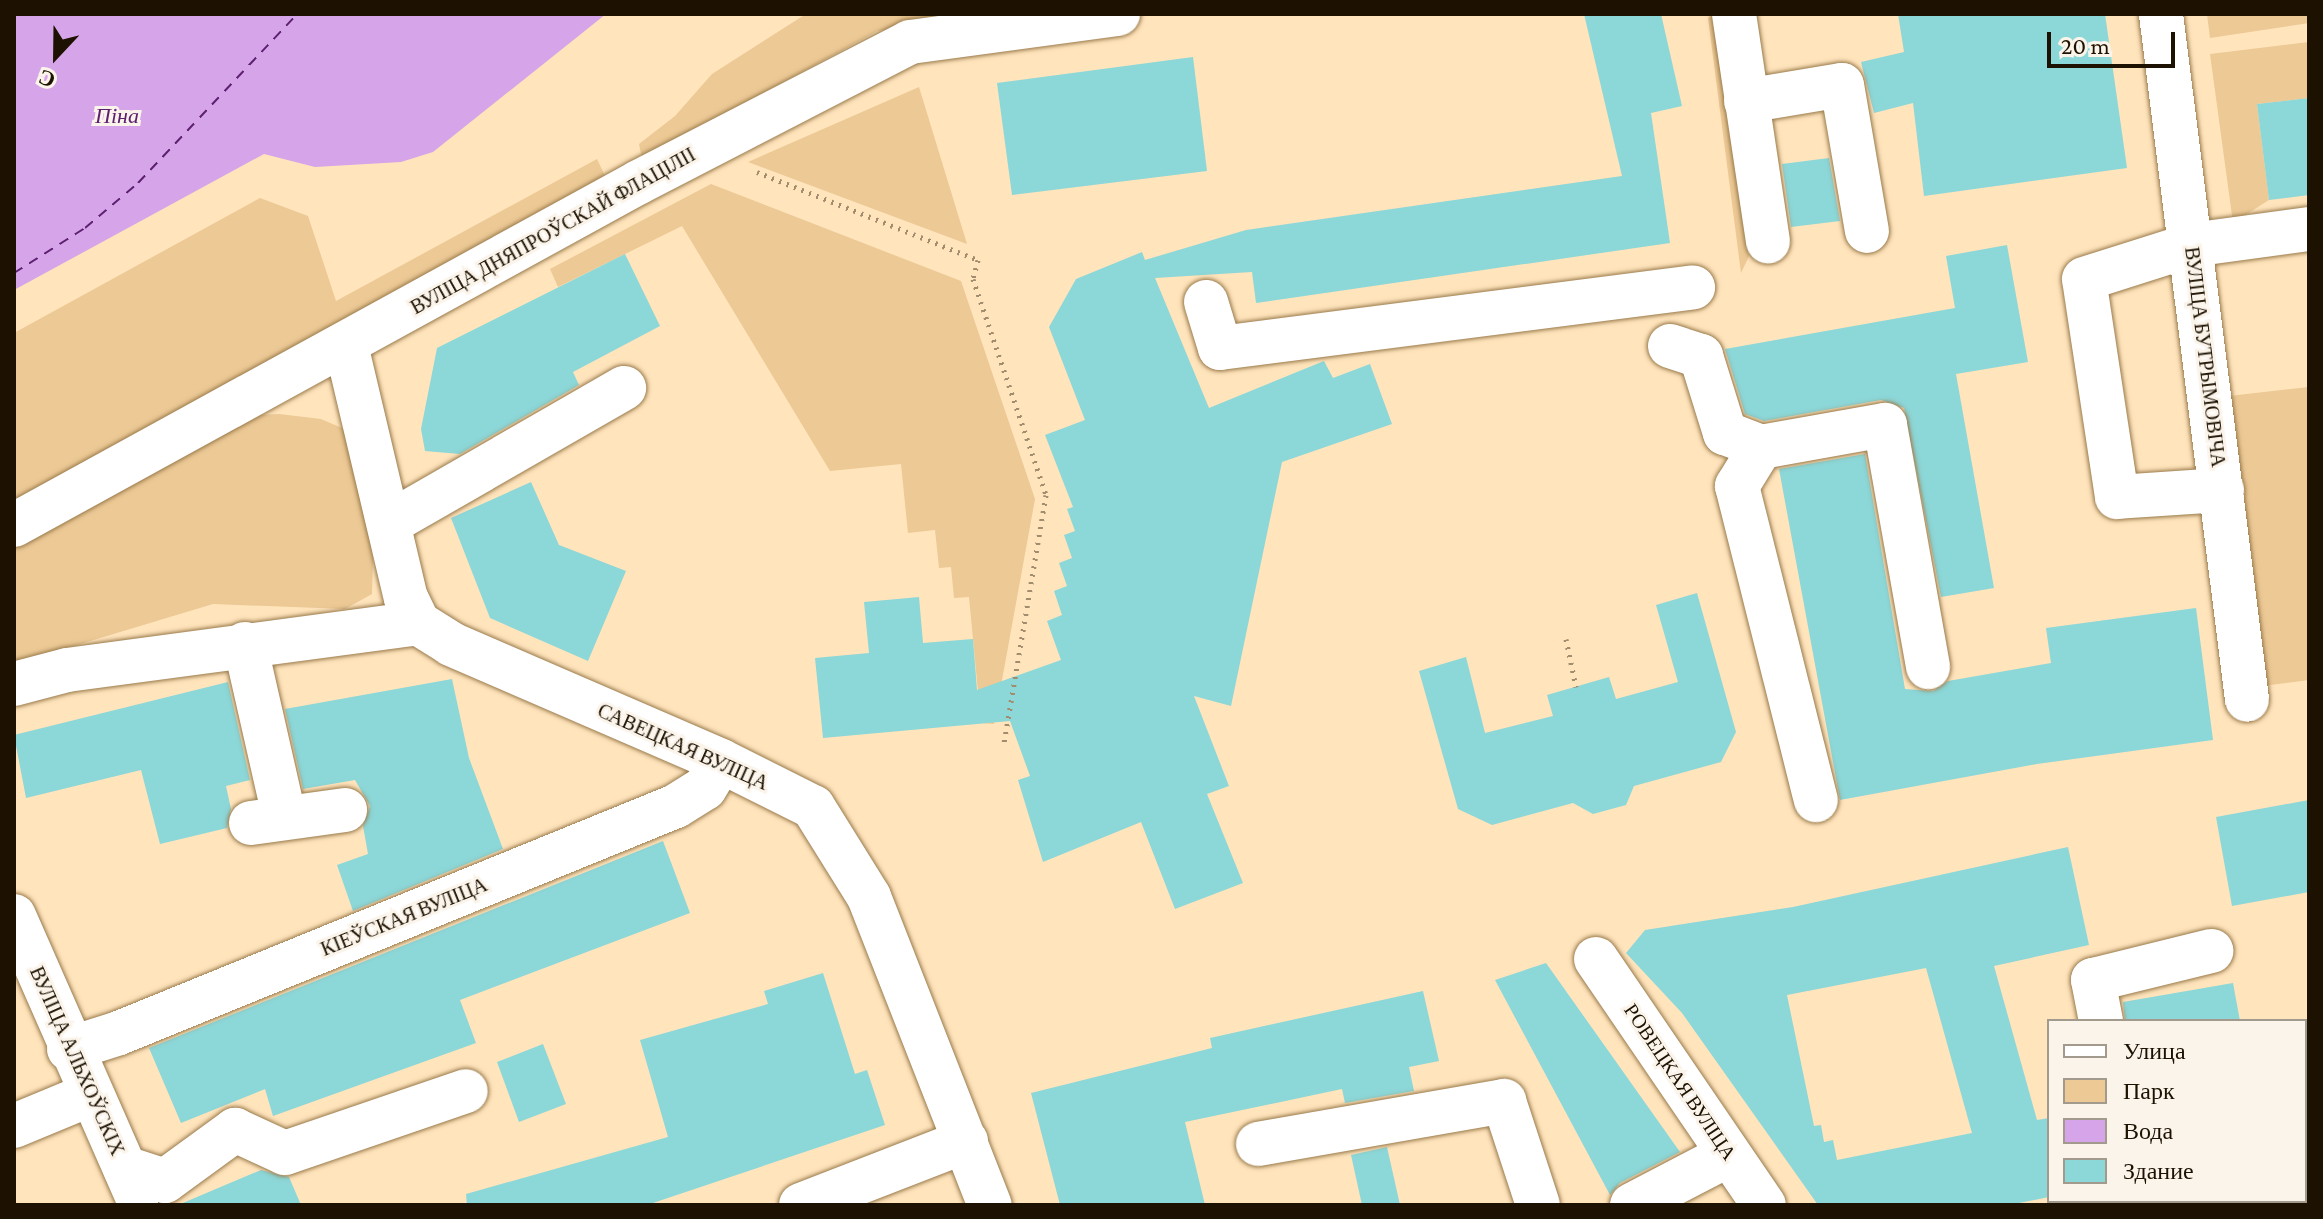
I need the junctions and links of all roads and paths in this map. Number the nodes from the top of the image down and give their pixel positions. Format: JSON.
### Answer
{"nodes":[{"id":1,"x":1118,"y":14,"type":"edge"},
{"id":2,"x":1734,"y":14,"type":"edge"},
{"id":3,"x":2161,"y":14,"type":"edge"},
{"id":4,"x":1746,"y":101,"type":"junction"},
{"id":5,"x":741,"y":166,"type":"dead end"},
{"id":6,"x":2309,"y":229,"type":"edge"},
{"id":7,"x":1867,"y":231,"type":"dead end"},
{"id":8,"x":1768,"y":241,"type":"dead end"},
{"id":9,"x":2191,"y":245,"type":"junction"},
{"id":10,"x":1693,"y":287,"type":"dead end"},
{"id":11,"x":1206,"y":302,"type":"dead end"},
{"id":12,"x":346,"y":345,"type":"junction"},
{"id":13,"x":1670,"y":346,"type":"dead end"},
{"id":14,"x":624,"y":388,"type":"dead end"},
{"id":15,"x":1761,"y":447,"type":"junction"},
{"id":16,"x":2222,"y":490,"type":"junction"},
{"id":17,"x":391,"y":522,"type":"junction"},
{"id":18,"x":14,"y":525,"type":"edge"},
{"id":19,"x":418,"y":623,"type":"junction"},
{"id":20,"x":1566,"y":639,"type":"dead end"},
{"id":21,"x":245,"y":644,"type":"junction"},
{"id":22,"x":1928,"y":667,"type":"dead end"},
{"id":23,"x":14,"y":684,"type":"edge"},
{"id":24,"x":1576,"y":687,"type":"dead end"},
{"id":25,"x":2247,"y":700,"type":"dead end"},
{"id":26,"x":1004,"y":744,"type":"dead end"},
{"id":27,"x":721,"y":761,"type":"junction"},
{"id":28,"x":1816,"y":800,"type":"dead end"},
{"id":29,"x":345,"y":810,"type":"dead end"},
{"id":30,"x":14,"y":916,"type":"edge"},
{"id":31,"x":2211,"y":951,"type":"dead end"},
{"id":32,"x":1596,"y":959,"type":"dead end"},
{"id":33,"x":2101,"y":1019,"type":"edge"},
{"id":34,"x":69,"y":1049,"type":"junction"},
{"id":35,"x":466,"y":1091,"type":"dead end"},
{"id":36,"x":89,"y":1095,"type":"junction"},
{"id":37,"x":14,"y":1126,"type":"edge"},
{"id":38,"x":966,"y":1141,"type":"junction"},
{"id":39,"x":1258,"y":1144,"type":"dead end"},
{"id":40,"x":1728,"y":1155,"type":"junction"},
{"id":41,"x":133,"y":1186,"type":"edge"},
{"id":42,"x":801,"y":1205,"type":"edge"},
{"id":43,"x":990,"y":1205,"type":"edge"},
{"id":44,"x":1538,"y":1205,"type":"edge"},
{"id":45,"x":1632,"y":1205,"type":"edge"},
{"id":46,"x":1764,"y":1205,"type":"edge"}],
"edges":[{"from":1,"to":12,"type":"street","name":"ВУЛІЦА ДНЯПРОЎСКАЙ ФЛАЦІЛІІ"},
{"from":2,"to":4,"type":"street"},
{"from":3,"to":9,"type":"street","name":"ВУЛІЦА БУТРЫМОВІЧА"},
{"from":4,"to":7,"type":"street"},
{"from":4,"to":8,"type":"street"},
{"from":5,"to":26,"type":"path"},
{"from":6,"to":9,"type":"street"},
{"from":9,"to":16,"type":"street","name":"ВУЛІЦА БУТРЫМОВІЧА"},
{"from":9,"to":16,"type":"street"},
{"from":10,"to":11,"type":"street"},
{"from":12,"to":17,"type":"street"},
{"from":12,"to":18,"type":"street","name":"ВУЛІЦА ДНЯПРОЎСКАЙ ФЛАЦІЛІІ"},
{"from":13,"to":15,"type":"street"},
{"from":14,"to":17,"type":"street"},
{"from":15,"to":22,"type":"street"},
{"from":15,"to":28,"type":"street"},
{"from":16,"to":25,"type":"street","name":"ВУЛІЦА БУТРЫМОВІЧА"},
{"from":17,"to":19,"type":"street"},
{"from":19,"to":21,"type":"street"},
{"from":19,"to":27,"type":"street","name":"САВЕЦКАЯ ВУЛІЦА"},
{"from":20,"to":24,"type":"path"},
{"from":21,"to":23,"type":"street"},
{"from":21,"to":29,"type":"street"},
{"from":27,"to":34,"type":"street","name":"КІЕЎСКАЯ ВУЛІЦА"},
{"from":27,"to":38,"type":"street","name":"САВЕЦКАЯ ВУЛІЦА"},
{"from":30,"to":34,"type":"street","name":"ВУЛІЦА АЛЬХОЎСКІХ"},
{"from":31,"to":33,"type":"street"},
{"from":32,"to":40,"type":"street","name":"РОВЕЦКАЯ ВУЛІЦА"},
{"from":34,"to":36,"type":"street","name":"ВУЛІЦА АЛЬХОЎСКІХ"},
{"from":35,"to":41,"type":"street"},
{"from":36,"to":37,"type":"street"},
{"from":36,"to":41,"type":"street","name":"ВУЛІЦА АЛЬХОЎСКІХ"},
{"from":38,"to":42,"type":"street"},
{"from":38,"to":43,"type":"street","name":"САВЕЦКАЯ ВУЛІЦА"},
{"from":39,"to":44,"type":"street"},
{"from":40,"to":45,"type":"street"},
{"from":40,"to":46,"type":"street","name":"РОВЕЦКАЯ ВУЛІЦА"}]}
